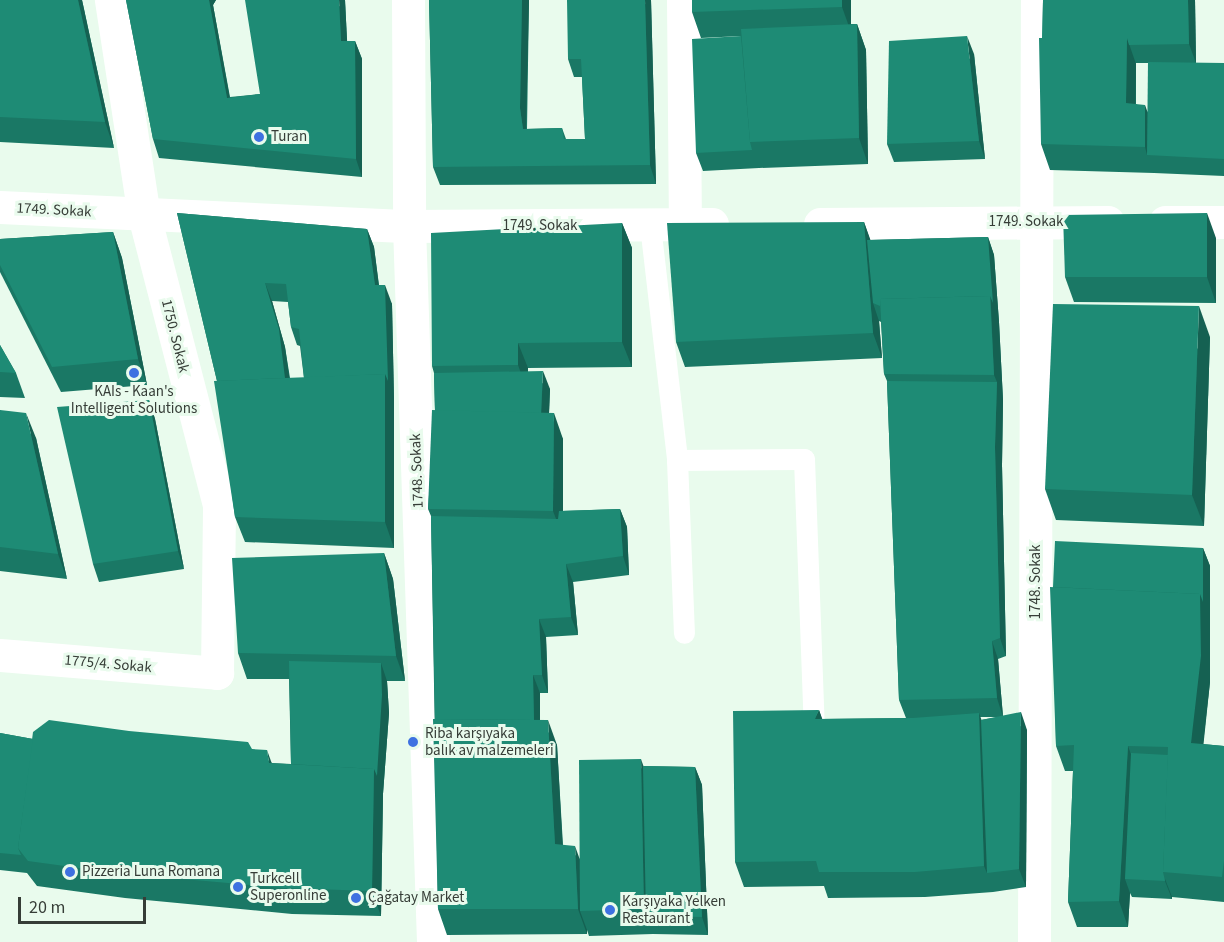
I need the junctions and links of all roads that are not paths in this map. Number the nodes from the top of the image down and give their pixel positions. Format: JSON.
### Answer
{"nodes":[{"id":1,"x":111,"y":0,"type":"edge"},
{"id":2,"x":408,"y":0,"type":"edge"},
{"id":3,"x":683,"y":0,"type":"edge"},
{"id":4,"x":1038,"y":0,"type":"edge"},
{"id":5,"x":0,"y":207,"type":"edge"},
{"id":6,"x":144,"y":216,"type":"junction"},
{"id":7,"x":1038,"y":222,"type":"junction"},
{"id":8,"x":1224,"y":222,"type":"edge"},
{"id":9,"x":743,"y":224,"type":"edge"},
{"id":10,"x":790,"y":224,"type":"edge"},
{"id":11,"x":650,"y":225,"type":"junction"},
{"id":12,"x":685,"y":225,"type":"junction"},
{"id":13,"x":409,"y":226,"type":"junction"},
{"id":14,"x":677,"y":460,"type":"junction"},
{"id":15,"x":684,"y":633,"type":"dead end"},
{"id":16,"x":0,"y":655,"type":"edge"},
{"id":17,"x":217,"y":672,"type":"joint"},
{"id":18,"x":814,"y":728,"type":"edge"},
{"id":19,"x":433,"y":942,"type":"edge"},
{"id":20,"x":1034,"y":942,"type":"edge"}],
"edges":[{"from":1,"to":6,"type":"street","name":"1750. Sokak"},
{"from":2,"to":13,"type":"street","name":"1748. Sokak"},
{"from":3,"to":12,"type":"street"},
{"from":4,"to":7,"type":"street","name":"1748. Sokak"},
{"from":5,"to":6,"type":"street","name":"1749. Sokak"},
{"from":6,"to":13,"type":"street","name":"1749. Sokak"},
{"from":6,"to":17,"type":"street","name":"1750. Sokak"},
{"from":7,"to":8,"type":"street","name":"1749. Sokak"},
{"from":7,"to":10,"type":"street","name":"1749. Sokak"},
{"from":7,"to":20,"type":"street","name":"1748. Sokak"},
{"from":9,"to":12,"type":"street","name":"1749. Sokak"},
{"from":11,"to":12,"type":"street","name":"1749. Sokak"},
{"from":11,"to":13,"type":"street","name":"1749. Sokak"},
{"from":11,"to":14,"type":"lane"},
{"from":13,"to":19,"type":"street","name":"1748. Sokak"},
{"from":14,"to":15,"type":"lane"},
{"from":14,"to":18,"type":"lane"},
{"from":16,"to":17,"type":"street","name":"1775/4. Sokak"}]}
